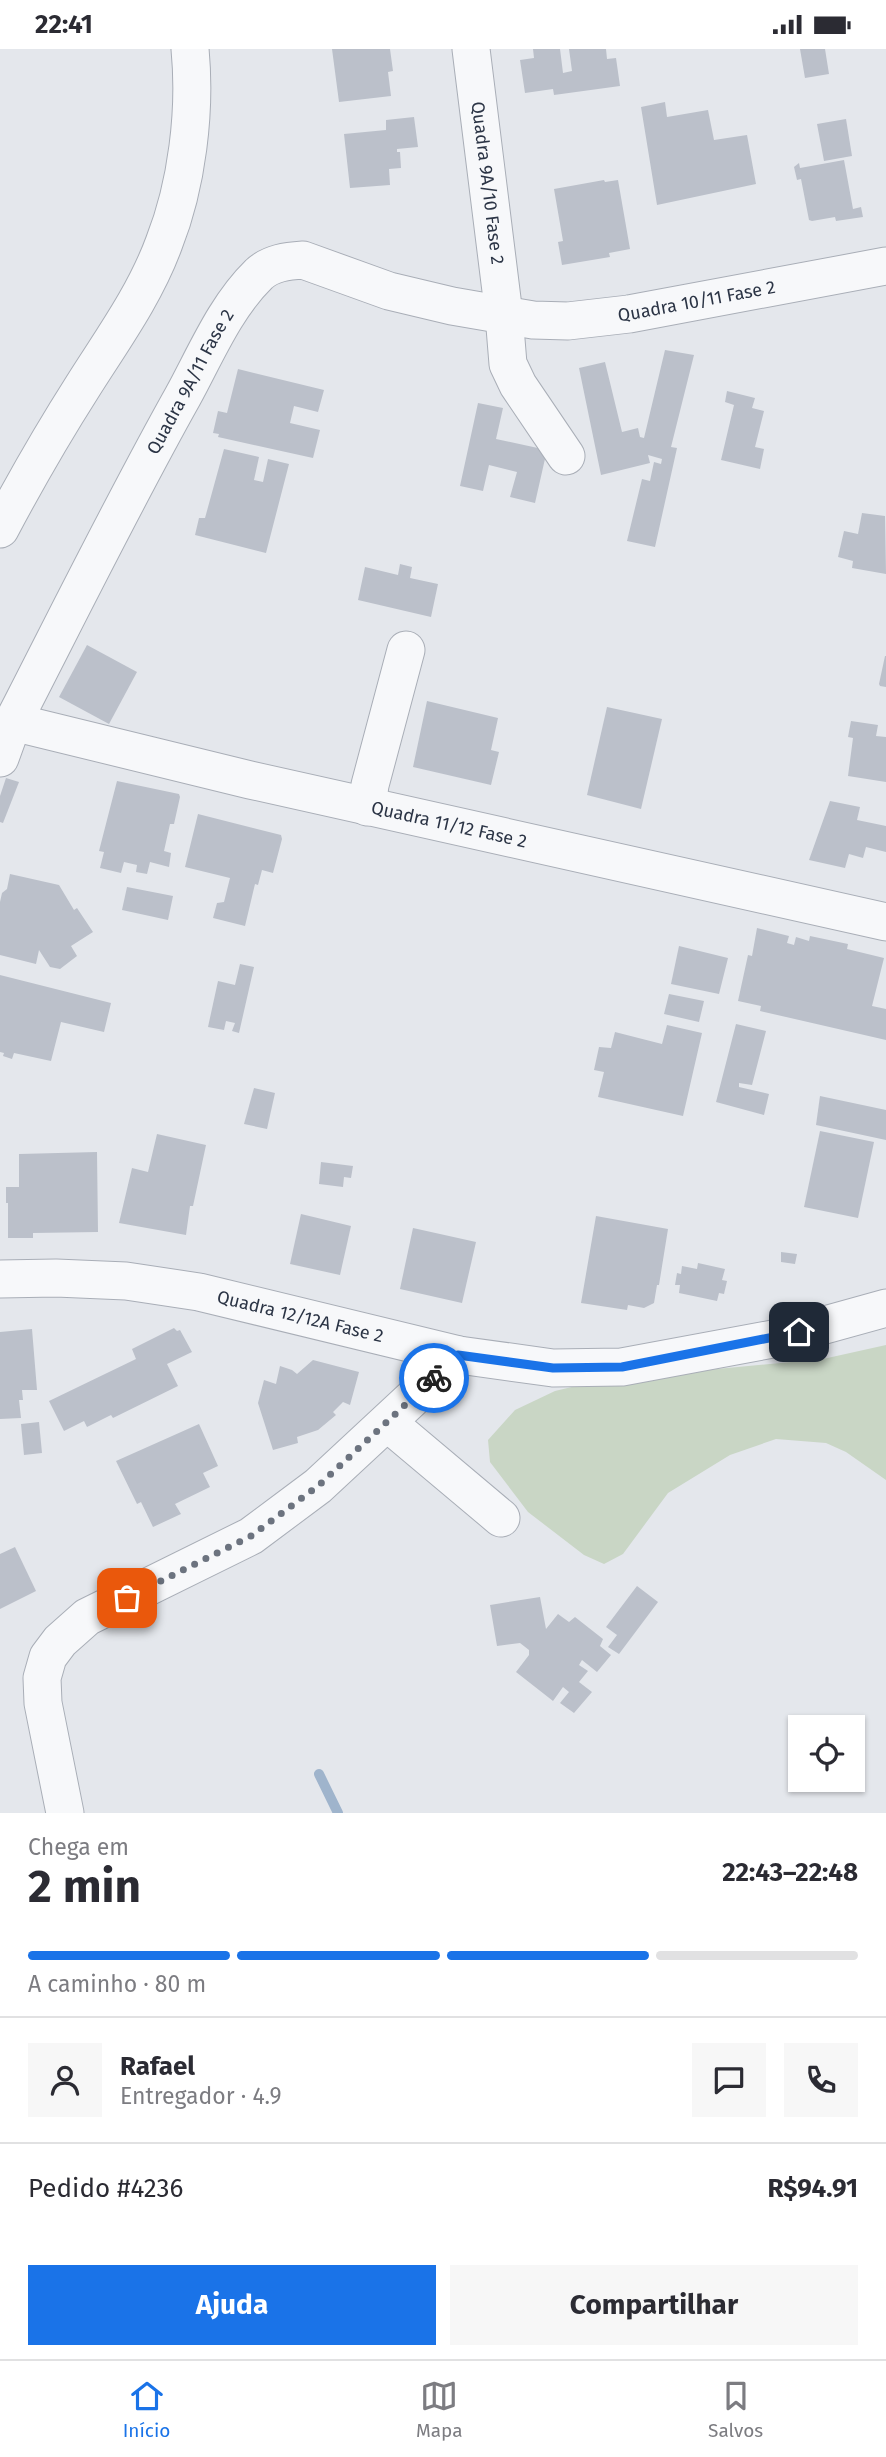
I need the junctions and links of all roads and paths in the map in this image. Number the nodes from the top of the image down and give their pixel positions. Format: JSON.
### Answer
{"nodes":[{"id":1,"x":190,"y":49,"type":"edge"},
{"id":2,"x":471,"y":49,"type":"edge"},
{"id":3,"x":886,"y":266,"type":"edge"},
{"id":4,"x":504,"y":315,"type":"junction"},
{"id":5,"x":566,"y":456,"type":"dead end"},
{"id":6,"x":0,"y":529,"type":"edge"},
{"id":7,"x":406,"y":650,"type":"dead end"},
{"id":8,"x":13,"y":722,"type":"junction"},
{"id":9,"x":0,"y":758,"type":"edge"},
{"id":10,"x":367,"y":807,"type":"junction"},
{"id":11,"x":886,"y":922,"type":"edge"},
{"id":12,"x":0,"y":1279,"type":"edge"},
{"id":13,"x":886,"y":1308,"type":"edge"},
{"id":14,"x":458,"y":1355,"type":"junction"},
{"id":15,"x":388,"y":1423,"type":"junction"},
{"id":16,"x":501,"y":1518,"type":"dead end"},
{"id":17,"x":65,"y":1813,"type":"edge"}],
"edges":[{"from":1,"to":6,"type":"street"},
{"from":2,"to":4,"type":"street","name":"Quadra 9A/10 Fase 2"},
{"from":3,"to":4,"type":"street","name":"Quadra 10/11 Fase 2"},
{"from":4,"to":5,"type":"street","name":"Quadra 9A/10 Fase 2"},
{"from":4,"to":8,"type":"street","name":"Quadra 9A/11 Fase 2"},
{"from":7,"to":10,"type":"street"},
{"from":8,"to":9,"type":"street","name":"Quadra 9A/11 Fase 2"},
{"from":8,"to":10,"type":"street","name":"Quadra 11/12 Fase 2"},
{"from":10,"to":11,"type":"street","name":"Quadra 11/12 Fase 2"},
{"from":12,"to":14,"type":"street","name":"Quadra 12/12A Fase 2"},
{"from":13,"to":14,"type":"street","name":"Quadra 12/12A Fase 2"},
{"from":14,"to":15,"type":"street"},
{"from":15,"to":16,"type":"street"},
{"from":15,"to":17,"type":"street"}]}
